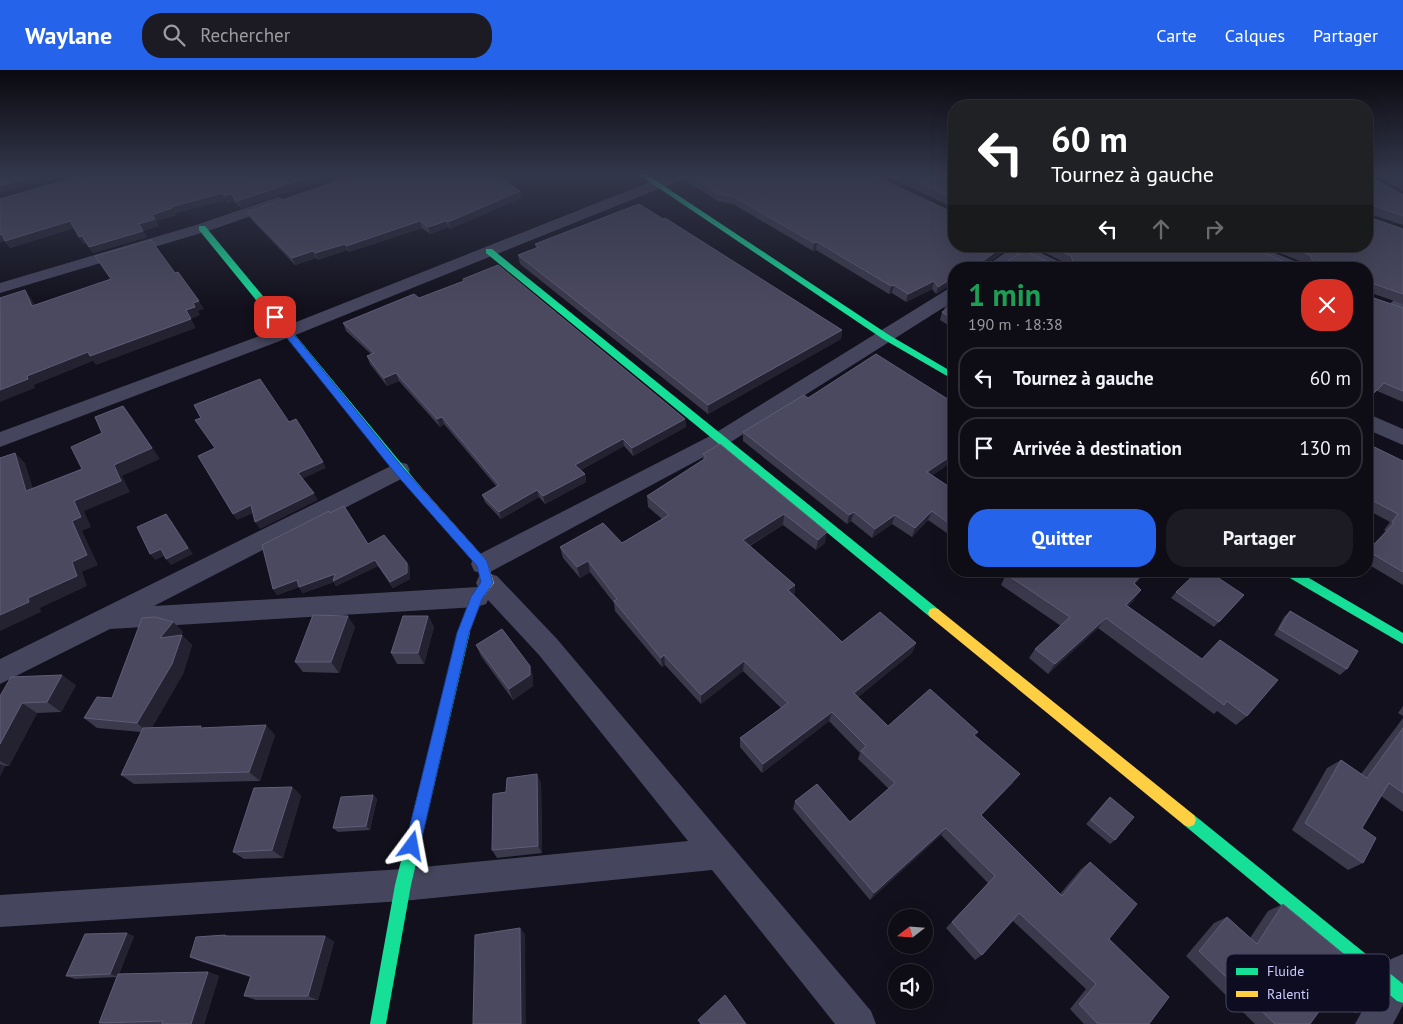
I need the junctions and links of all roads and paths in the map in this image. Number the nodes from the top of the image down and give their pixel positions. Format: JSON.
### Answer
{"nodes":[{"id":1,"x":229,"y":219,"type":"edge"},
{"id":2,"x":573,"y":219,"type":"edge"},
{"id":3,"x":709,"y":219,"type":"edge"},
{"id":4,"x":202,"y":228,"type":"junction"},
{"id":5,"x":489,"y":251,"type":"junction"},
{"id":6,"x":1013,"y":252,"type":"edge"},
{"id":7,"x":1029,"y":252,"type":"edge"},
{"id":8,"x":1258,"y":252,"type":"edge"},
{"id":9,"x":1000,"y":262,"type":"edge"},
{"id":10,"x":1047,"y":262,"type":"edge"},
{"id":11,"x":1282,"y":262,"type":"edge"},
{"id":12,"x":0,"y":288,"type":"edge"},
{"id":13,"x":948,"y":297,"type":"edge"},
{"id":14,"x":287,"y":332,"type":"junction"},
{"id":15,"x":886,"y":337,"type":"junction"},
{"id":16,"x":948,"y":373,"type":"edge"},
{"id":17,"x":1373,"y":423,"type":"edge"},
{"id":18,"x":1403,"y":438,"type":"edge"},
{"id":19,"x":0,"y":440,"type":"edge"},
{"id":20,"x":719,"y":440,"type":"junction"},
{"id":21,"x":399,"y":470,"type":"junction"},
{"id":22,"x":1297,"y":577,"type":"edge"},
{"id":23,"x":482,"y":581,"type":"junction"},
{"id":24,"x":104,"y":620,"type":"junction"},
{"id":25,"x":1403,"y":639,"type":"edge"},
{"id":26,"x":0,"y":672,"type":"edge"},
{"id":27,"x":717,"y":854,"type":"junction"},
{"id":28,"x":403,"y":885,"type":"junction"},
{"id":29,"x":0,"y":911,"type":"edge"},
{"id":30,"x":1362,"y":954,"type":"edge"},
{"id":31,"x":1390,"y":976,"type":"edge"},
{"id":32,"x":1400,"y":984,"type":"edge"},
{"id":33,"x":1390,"y":999,"type":"edge"},
{"id":34,"x":1381,"y":1012,"type":"edge"},
{"id":35,"x":378,"y":1024,"type":"edge"},
{"id":36,"x":858,"y":1024,"type":"edge"},
{"id":37,"x":1373,"y":1024,"type":"edge"}],
"edges":[{"from":1,"to":4,"type":"street"},
{"from":2,"to":5,"type":"street"},
{"from":3,"to":15,"type":"street"},
{"from":4,"to":12,"type":"street"},
{"from":4,"to":14,"type":"street"},
{"from":5,"to":14,"type":"street"},
{"from":5,"to":20,"type":"street"},
{"from":6,"to":9,"type":"street"},
{"from":7,"to":10,"type":"street"},
{"from":8,"to":11,"type":"street"},
{"from":13,"to":15,"type":"street"},
{"from":14,"to":19,"type":"street"},
{"from":14,"to":21,"type":"street"},
{"from":15,"to":16,"type":"street"},
{"from":15,"to":20,"type":"street"},
{"from":17,"to":18,"type":"street"},
{"from":20,"to":23,"type":"street"},
{"from":20,"to":30,"type":"street"},
{"from":21,"to":23,"type":"street"},
{"from":21,"to":24,"type":"street"},
{"from":22,"to":25,"type":"street"},
{"from":23,"to":24,"type":"street"},
{"from":23,"to":27,"type":"street"},
{"from":23,"to":28,"type":"street"},
{"from":24,"to":26,"type":"street"},
{"from":27,"to":28,"type":"street"},
{"from":27,"to":36,"type":"street"},
{"from":28,"to":29,"type":"street"},
{"from":28,"to":35,"type":"street"},
{"from":31,"to":32,"type":"street"},
{"from":32,"to":33,"type":"street"},
{"from":34,"to":37,"type":"street"}]}
